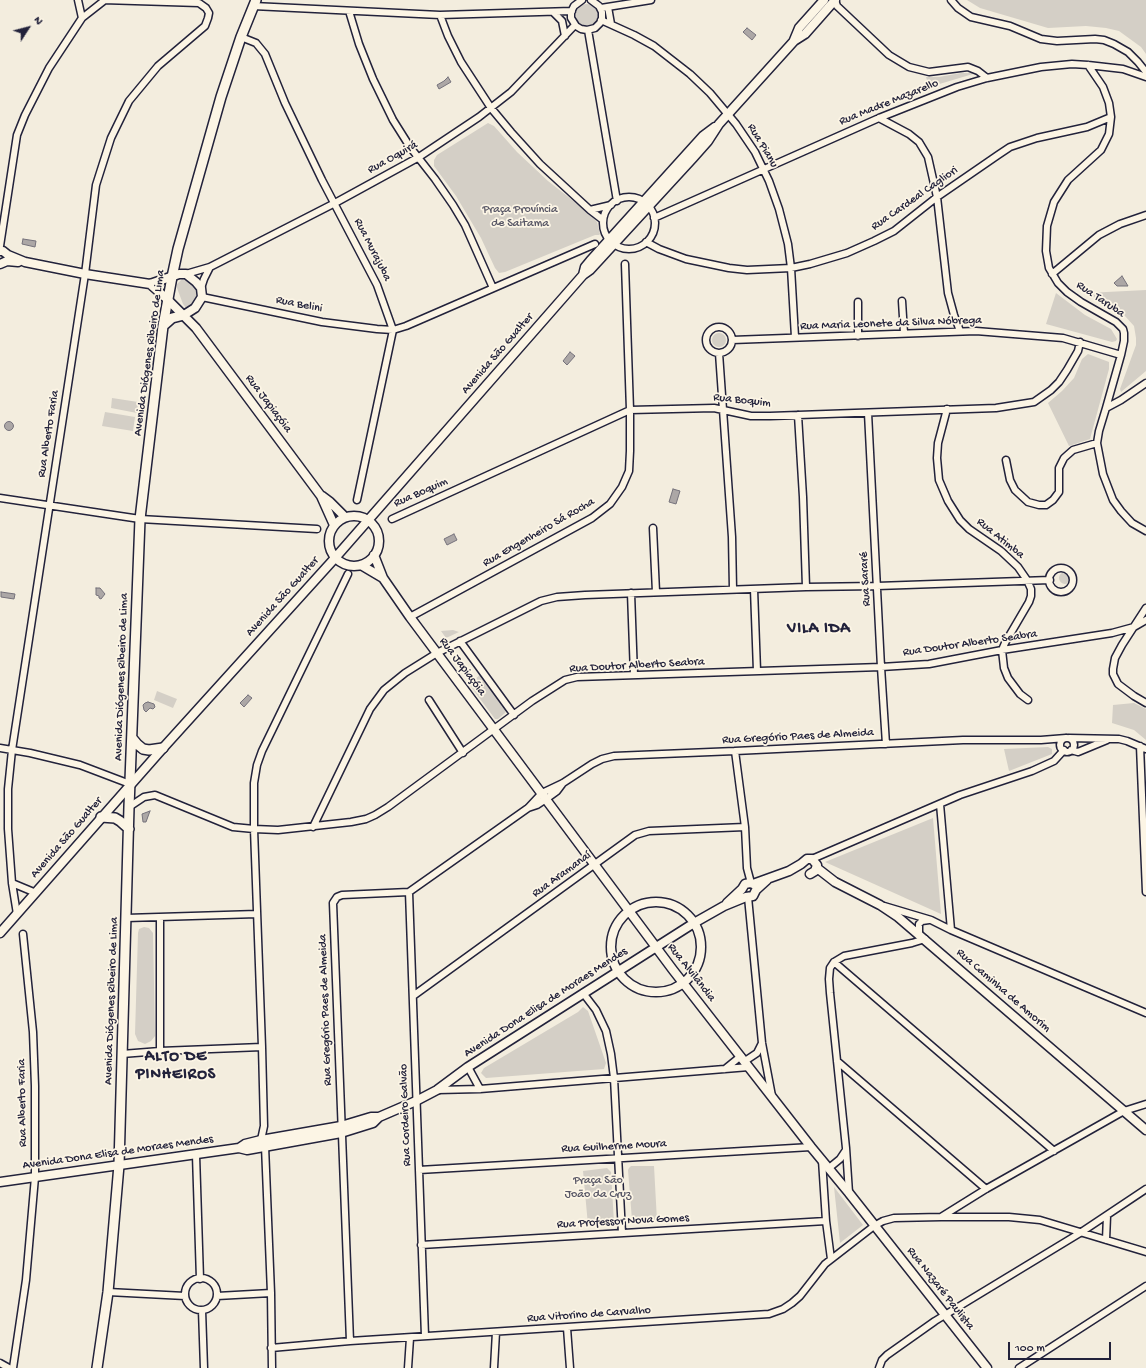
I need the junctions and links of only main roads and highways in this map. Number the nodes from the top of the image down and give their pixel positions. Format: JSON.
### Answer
{"nodes":[{"id":1,"x":255,"y":3,"type":"edge"},
{"id":2,"x":184,"y":315,"type":"road end"},
{"id":3,"x":163,"y":326,"type":"junction"},
{"id":4,"x":132,"y":738,"type":"junction"},
{"id":5,"x":163,"y":748,"type":"road end"},
{"id":6,"x":101,"y":817,"type":"road end"},
{"id":7,"x":129,"y":829,"type":"junction"},
{"id":8,"x":97,"y":1368,"type":"edge"}],
"edges":[{"from":1,"to":3,"type":"main road","name":"Avenida Diógenes Ribeiro de Lima"},
{"from":2,"to":3,"type":"main road"},
{"from":3,"to":4,"type":"main road","name":"Avenida Diógenes Ribeiro de Lima"},
{"from":4,"to":5,"type":"main road"},
{"from":4,"to":7,"type":"main road","name":"Avenida Diógenes Ribeiro de Lima"},
{"from":6,"to":7,"type":"main road"},
{"from":7,"to":8,"type":"main road","name":"Avenida Diógenes Ribeiro de Lima"}]}
